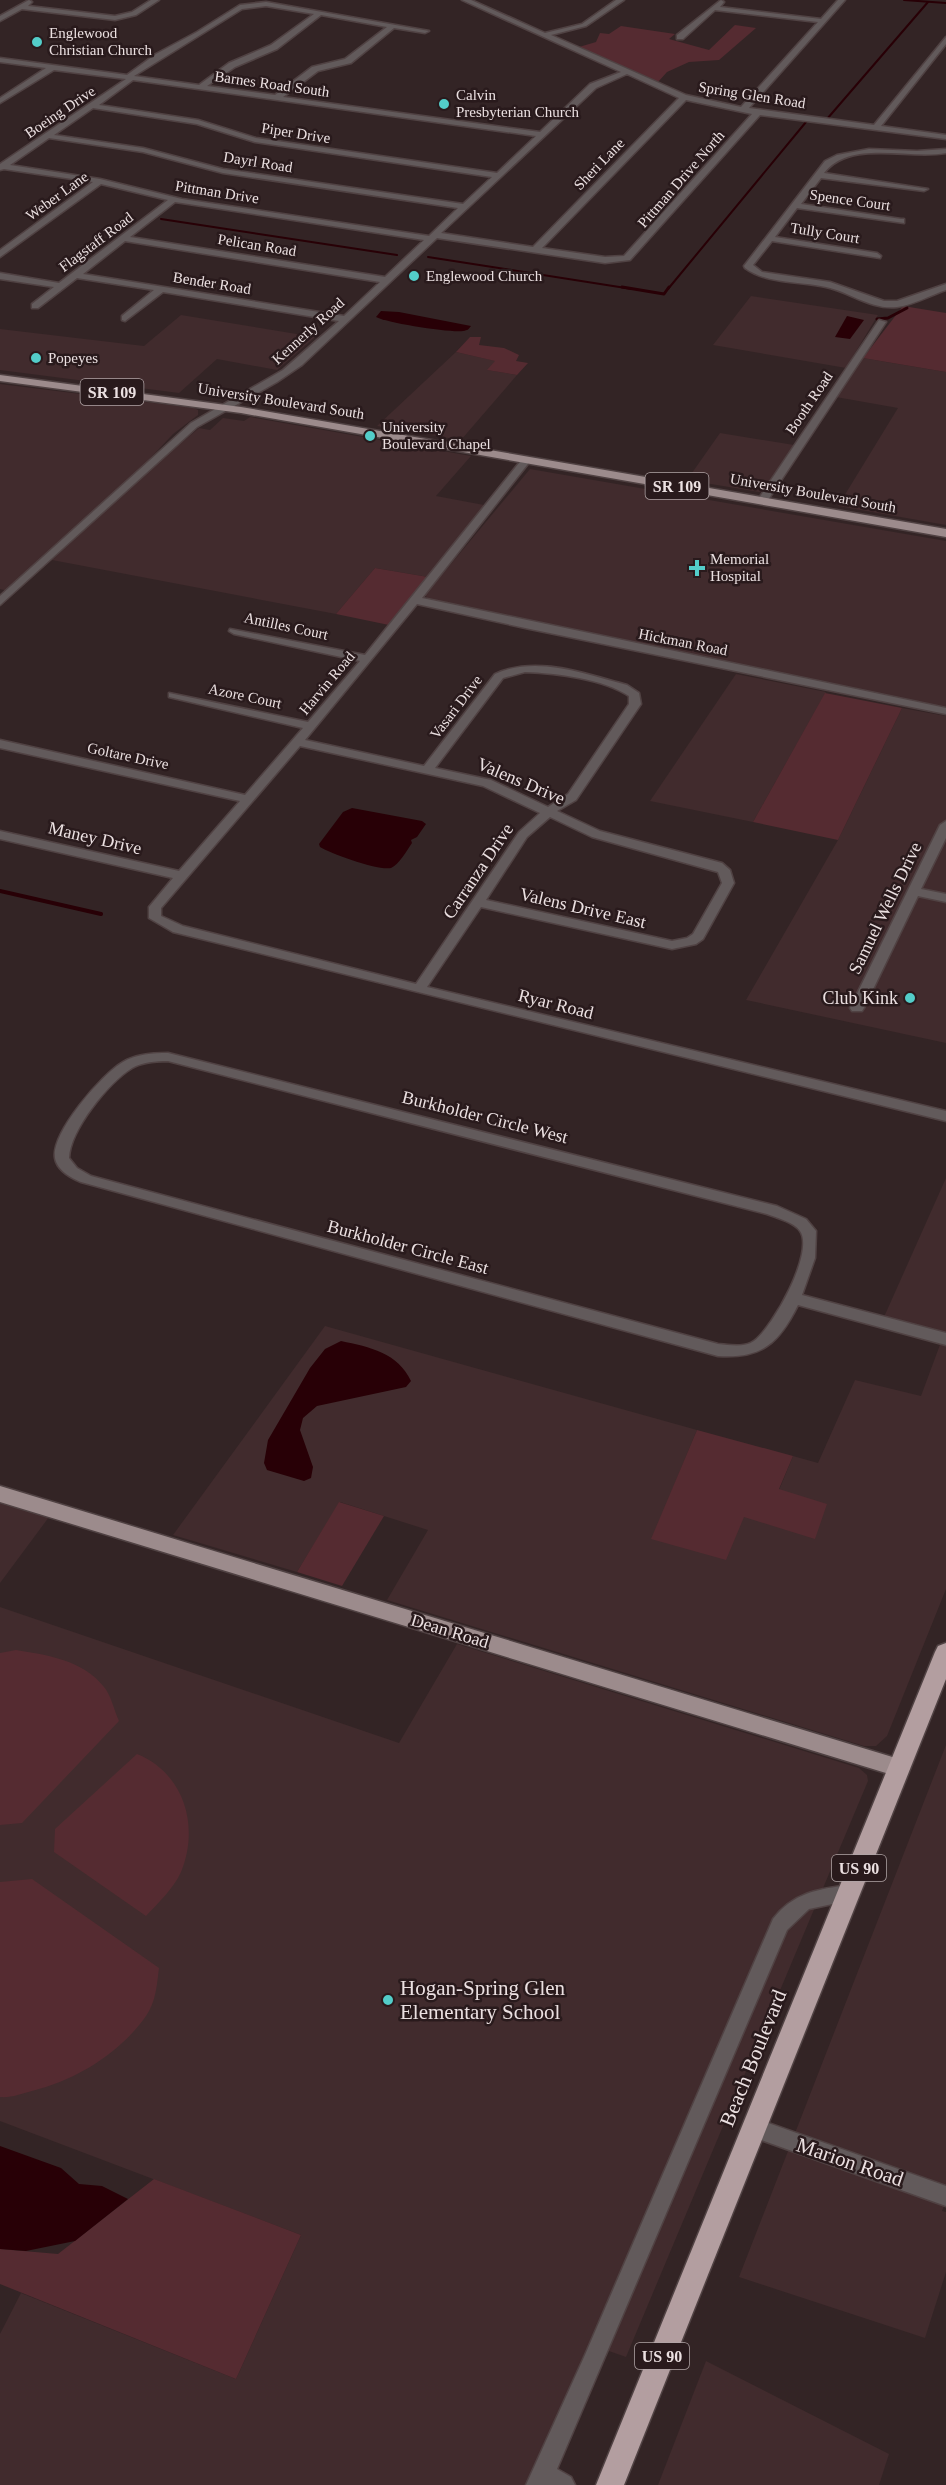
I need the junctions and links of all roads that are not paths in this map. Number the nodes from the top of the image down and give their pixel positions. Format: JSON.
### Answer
{"nodes":[{"id":1,"x":32,"y":0,"type":"edge"},
{"id":2,"x":156,"y":0,"type":"edge"},
{"id":3,"x":465,"y":0,"type":"edge"},
{"id":4,"x":621,"y":0,"type":"edge"},
{"id":5,"x":723,"y":0,"type":"edge"},
{"id":6,"x":842,"y":0,"type":"edge"},
{"id":7,"x":21,"y":7,"type":"junction"},
{"id":8,"x":714,"y":8,"type":"junction"},
{"id":9,"x":320,"y":13,"type":"junction"},
{"id":10,"x":0,"y":19,"type":"edge"},
{"id":11,"x":824,"y":21,"type":"junction"},
{"id":12,"x":393,"y":25,"type":"junction"},
{"id":13,"x":425,"y":31,"type":"dead end"},
{"id":14,"x":544,"y":35,"type":"junction"},
{"id":15,"x":680,"y":37,"type":"dead end"},
{"id":16,"x":946,"y":39,"type":"edge"},
{"id":17,"x":0,"y":60,"type":"edge"},
{"id":18,"x":605,"y":63,"type":"junction"},
{"id":19,"x":53,"y":67,"type":"junction"},
{"id":20,"x":626,"y":72,"type":"junction"},
{"id":21,"x":130,"y":78,"type":"junction"},
{"id":22,"x":594,"y":85,"type":"junction"},
{"id":23,"x":201,"y":87,"type":"junction"},
{"id":24,"x":684,"y":97,"type":"junction"},
{"id":25,"x":276,"y":98,"type":"junction"},
{"id":26,"x":0,"y":101,"type":"edge"},
{"id":27,"x":92,"y":106,"type":"junction"},
{"id":28,"x":743,"y":110,"type":"junction"},
{"id":29,"x":758,"y":112,"type":"junction"},
{"id":30,"x":876,"y":127,"type":"junction"},
{"id":31,"x":540,"y":134,"type":"junction"},
{"id":32,"x":48,"y":136,"type":"junction"},
{"id":33,"x":946,"y":137,"type":"edge"},
{"id":34,"x":946,"y":151,"type":"edge"},
{"id":35,"x":1,"y":167,"type":"edge"},
{"id":36,"x":819,"y":175,"type":"junction"},
{"id":37,"x":497,"y":176,"type":"junction"},
{"id":38,"x":100,"y":181,"type":"junction"},
{"id":39,"x":924,"y":189,"type":"dead end"},
{"id":40,"x":174,"y":199,"type":"junction"},
{"id":41,"x":794,"y":205,"type":"junction"},
{"id":42,"x":465,"y":207,"type":"junction"},
{"id":43,"x":901,"y":221,"type":"dead end"},
{"id":44,"x":433,"y":237,"type":"junction"},
{"id":45,"x":123,"y":238,"type":"junction"},
{"id":46,"x":769,"y":238,"type":"junction"},
{"id":47,"x":535,"y":250,"type":"junction"},
{"id":48,"x":0,"y":254,"type":"edge"},
{"id":49,"x":877,"y":256,"type":"dead end"},
{"id":50,"x":622,"y":260,"type":"joint"},
{"id":51,"x":75,"y":275,"type":"junction"},
{"id":52,"x":0,"y":276,"type":"edge"},
{"id":53,"x":387,"y":280,"type":"junction"},
{"id":54,"x":61,"y":286,"type":"junction"},
{"id":55,"x":946,"y":287,"type":"edge"},
{"id":56,"x":161,"y":289,"type":"junction"},
{"id":57,"x":35,"y":306,"type":"dead end"},
{"id":58,"x":125,"y":318,"type":"dead end"},
{"id":59,"x":345,"y":319,"type":"junction"},
{"id":60,"x":882,"y":322,"type":"dead end"},
{"id":61,"x":0,"y":378,"type":"edge"},
{"id":62,"x":224,"y":407,"type":"junction"},
{"id":63,"x":526,"y":460,"type":"junction"},
{"id":64,"x":762,"y":501,"type":"junction"},
{"id":65,"x":946,"y":533,"type":"edge"},
{"id":66,"x":415,"y":600,"type":"junction"},
{"id":67,"x":0,"y":602,"type":"edge"},
{"id":68,"x":234,"y":631,"type":"dead end"},
{"id":69,"x":368,"y":659,"type":"junction"},
{"id":70,"x":513,"y":669,"type":"joint"},
{"id":71,"x":173,"y":695,"type":"dead end"},
{"id":72,"x":946,"y":711,"type":"edge"},
{"id":73,"x":311,"y":726,"type":"junction"},
{"id":74,"x":298,"y":742,"type":"junction"},
{"id":75,"x":0,"y":744,"type":"edge"},
{"id":76,"x":428,"y":769,"type":"junction"},
{"id":77,"x":249,"y":798,"type":"junction"},
{"id":78,"x":548,"y":812,"type":"junction"},
{"id":79,"x":946,"y":825,"type":"edge"},
{"id":80,"x":0,"y":835,"type":"edge"},
{"id":81,"x":183,"y":876,"type":"junction"},
{"id":82,"x":914,"y":891,"type":"junction"},
{"id":83,"x":946,"y":898,"type":"edge"},
{"id":84,"x":478,"y":902,"type":"junction"},
{"id":85,"x":159,"y":921,"type":"joint"},
{"id":86,"x":681,"y":944,"type":"joint"},
{"id":87,"x":419,"y":989,"type":"junction"},
{"id":88,"x":857,"y":1008,"type":"dead end"},
{"id":89,"x":92,"y":1102,"type":"joint"},
{"id":90,"x":946,"y":1116,"type":"edge"},
{"id":91,"x":792,"y":1298,"type":"junction"},
{"id":92,"x":946,"y":1339,"type":"edge"},
{"id":93,"x":0,"y":1494,"type":"edge"},
{"id":94,"x":946,"y":1652,"type":"edge"},
{"id":95,"x":899,"y":1768,"type":"junction"},
{"id":96,"x":849,"y":1893,"type":"junction"},
{"id":97,"x":754,"y":2128,"type":"junction"},
{"id":98,"x":946,"y":2196,"type":"edge"},
{"id":99,"x":548,"y":2481,"type":"edge"},
{"id":100,"x":610,"y":2485,"type":"edge"}],
"edges":[{"from":1,"to":7,"type":"street"},
{"from":2,"to":7,"type":"street"},
{"from":3,"to":14,"type":"street","name":"Spring Glen Road"},
{"from":4,"to":14,"type":"street"},
{"from":5,"to":8,"type":"street"},
{"from":6,"to":11,"type":"street"},
{"from":7,"to":10,"type":"street"},
{"from":8,"to":11,"type":"street"},
{"from":8,"to":15,"type":"street"},
{"from":9,"to":12,"type":"street"},
{"from":9,"to":21,"type":"street","name":"Boeing Drive"},
{"from":9,"to":23,"type":"street"},
{"from":11,"to":28,"type":"street"},
{"from":12,"to":13,"type":"street"},
{"from":12,"to":25,"type":"street"},
{"from":14,"to":18,"type":"street","name":"Spring Glen Road"},
{"from":16,"to":30,"type":"street"},
{"from":17,"to":19,"type":"street","name":"Barnes Road South"},
{"from":18,"to":20,"type":"street","name":"Spring Glen Road"},
{"from":18,"to":22,"type":"street"},
{"from":19,"to":21,"type":"street","name":"Barnes Road South"},
{"from":19,"to":26,"type":"street"},
{"from":20,"to":22,"type":"street","name":"Kennerly Road"},
{"from":20,"to":24,"type":"street","name":"Spring Glen Road"},
{"from":21,"to":23,"type":"street","name":"Barnes Road South"},
{"from":21,"to":27,"type":"street","name":"Boeing Drive"},
{"from":22,"to":31,"type":"street","name":"Kennerly Road"},
{"from":23,"to":25,"type":"street","name":"Barnes Road South"},
{"from":24,"to":28,"type":"street","name":"Spring Glen Road"},
{"from":24,"to":47,"type":"street","name":"Sheri Lane"},
{"from":25,"to":31,"type":"street","name":"Barnes Road South"},
{"from":27,"to":32,"type":"street","name":"Boeing Drive"},
{"from":27,"to":37,"type":"street","name":"Piper Drive"},
{"from":28,"to":29,"type":"street","name":"Spring Glen Road"},
{"from":29,"to":30,"type":"street","name":"Spring Glen Road"},
{"from":29,"to":50,"type":"street","name":"Pittman Drive North"},
{"from":30,"to":33,"type":"street","name":"Spring Glen Road"},
{"from":31,"to":37,"type":"street","name":"Kennerly Road"},
{"from":32,"to":35,"type":"street","name":"Boeing Drive"},
{"from":32,"to":42,"type":"street","name":"Dayrl Road"},
{"from":34,"to":36,"type":"street"},
{"from":35,"to":38,"type":"street","name":"Pittman Drive"},
{"from":36,"to":39,"type":"street"},
{"from":36,"to":41,"type":"street"},
{"from":37,"to":42,"type":"street","name":"Kennerly Road"},
{"from":38,"to":40,"type":"street","name":"Pittman Drive"},
{"from":38,"to":48,"type":"street","name":"Weber Lane"},
{"from":40,"to":44,"type":"street","name":"Pittman Drive"},
{"from":40,"to":45,"type":"street","name":"Flagstaff Road"},
{"from":41,"to":43,"type":"street","name":"Spence Court"},
{"from":41,"to":46,"type":"street"},
{"from":42,"to":44,"type":"street","name":"Kennerly Road"},
{"from":44,"to":47,"type":"street","name":"Pittman Drive"},
{"from":44,"to":53,"type":"street","name":"Kennerly Road"},
{"from":45,"to":51,"type":"street","name":"Flagstaff Road"},
{"from":45,"to":53,"type":"street","name":"Pelican Road"},
{"from":46,"to":49,"type":"street","name":"Tully Court"},
{"from":46,"to":55,"type":"street"},
{"from":47,"to":50,"type":"street","name":"Pittman Drive"},
{"from":51,"to":54,"type":"street","name":"Flagstaff Road"},
{"from":51,"to":56,"type":"street","name":"Bender Road"},
{"from":52,"to":54,"type":"street"},
{"from":53,"to":59,"type":"street","name":"Kennerly Road"},
{"from":54,"to":57,"type":"street","name":"Flagstaff Road"},
{"from":56,"to":58,"type":"street"},
{"from":56,"to":59,"type":"street","name":"Bender Road"},
{"from":59,"to":62,"type":"street","name":"Kennerly Road"},
{"from":60,"to":64,"type":"street","name":"Booth Road"},
{"from":61,"to":62,"type":"main road","name":"University Boulevard South","number":"SR 109"},
{"from":62,"to":63,"type":"main road","name":"University Boulevard South","number":"SR 109"},
{"from":62,"to":67,"type":"street","name":"Kennerly Road"},
{"from":63,"to":64,"type":"main road","name":"University Boulevard South","number":"SR 109"},
{"from":63,"to":66,"type":"street","name":"Harvin Road"},
{"from":64,"to":65,"type":"main road","name":"University Boulevard South","number":"SR 109"},
{"from":66,"to":69,"type":"street","name":"Harvin Road"},
{"from":66,"to":72,"type":"street","name":"Hickman Road"},
{"from":68,"to":69,"type":"street","name":"Antilles Court"},
{"from":69,"to":73,"type":"street","name":"Harvin Road"},
{"from":70,"to":76,"type":"street","name":"Vasari Drive"},
{"from":70,"to":78,"type":"street","name":"Carranza Drive"},
{"from":71,"to":73,"type":"street","name":"Azore Court"},
{"from":73,"to":74,"type":"street","name":"Harvin Road"},
{"from":74,"to":76,"type":"street","name":"Valens Drive"},
{"from":74,"to":77,"type":"street","name":"Harvin Road"},
{"from":75,"to":77,"type":"street","name":"Goltare Drive"},
{"from":76,"to":78,"type":"street","name":"Valens Drive"},
{"from":77,"to":81,"type":"street","name":"Harvin Road"},
{"from":78,"to":84,"type":"street","name":"Carranza Drive"},
{"from":78,"to":86,"type":"street","name":"Valens Drive"},
{"from":79,"to":82,"type":"street","name":"Samuel Wells Drive"},
{"from":80,"to":81,"type":"street","name":"Maney Drive"},
{"from":81,"to":85,"type":"street","name":"Harvin Road"},
{"from":82,"to":83,"type":"street"},
{"from":82,"to":88,"type":"street","name":"Samuel Wells Drive"},
{"from":84,"to":86,"type":"street","name":"Valens Drive East"},
{"from":84,"to":87,"type":"street","name":"Carranza Drive"},
{"from":85,"to":87,"type":"street","name":"Ryar Road"},
{"from":87,"to":90,"type":"street","name":"Ryar Road"},
{"from":89,"to":91,"type":"street","name":"Burkholder Circle West"},
{"from":89,"to":91,"type":"street","name":"Burkholder Circle East"},
{"from":91,"to":92,"type":"street"},
{"from":93,"to":95,"type":"main road","name":"Dean Road"},
{"from":94,"to":95,"type":"highway","name":"Beach Boulevard","number":"US 90"},
{"from":95,"to":96,"type":"highway","name":"Beach Boulevard","number":"US 90"},
{"from":96,"to":97,"type":"highway","name":"Beach Boulevard","number":"US 90"},
{"from":96,"to":99,"type":"street"},
{"from":97,"to":98,"type":"street","name":"Marion Road"},
{"from":97,"to":100,"type":"highway","name":"Beach Boulevard","number":"US 90"}]}
